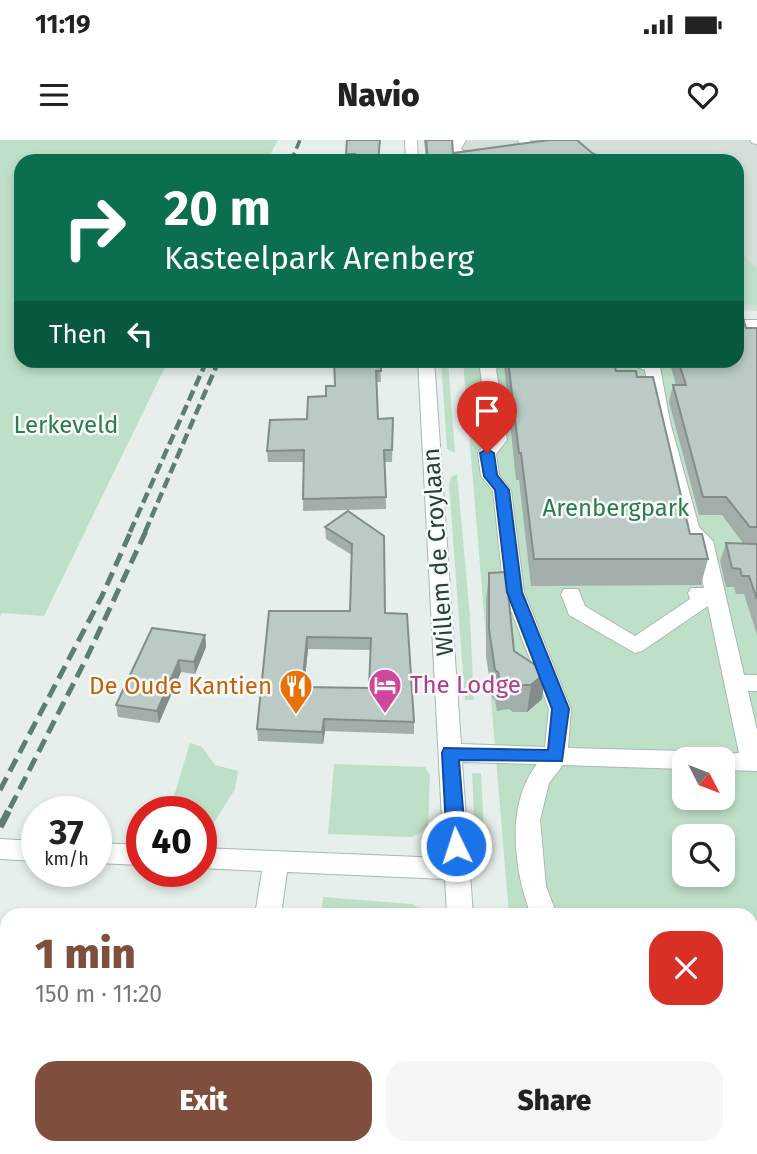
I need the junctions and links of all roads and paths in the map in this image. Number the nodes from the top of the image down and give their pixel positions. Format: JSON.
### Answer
{"nodes":[{"id":1,"x":426,"y":368,"type":"edge"},
{"id":2,"x":488,"y":368,"type":"edge"},
{"id":3,"x":652,"y":368,"type":"edge"},
{"id":4,"x":703,"y":541,"type":"junction"},
{"id":5,"x":724,"y":554,"type":"edge"},
{"id":6,"x":698,"y":593,"type":"dead end"},
{"id":7,"x":571,"y":594,"type":"dead end"},
{"id":8,"x":746,"y":683,"type":"edge"},
{"id":9,"x":450,"y":753,"type":"junction"},
{"id":10,"x":556,"y":757,"type":"junction"},
{"id":11,"x":672,"y":760,"type":"edge"},
{"id":12,"x":735,"y":761,"type":"edge"},
{"id":13,"x":755,"y":762,"type":"edge"},
{"id":14,"x":0,"y":849,"type":"edge"},
{"id":15,"x":21,"y":850,"type":"edge"},
{"id":16,"x":217,"y":859,"type":"edge"},
{"id":17,"x":276,"y":862,"type":"junction"},
{"id":18,"x":458,"y":869,"type":"junction"},
{"id":19,"x":269,"y":908,"type":"edge"},
{"id":20,"x":460,"y":908,"type":"edge"},
{"id":21,"x":541,"y":908,"type":"edge"}],
"edges":[{"from":1,"to":9,"type":"street","name":"Willem de Croylaan"},
{"from":2,"to":10,"type":"street"},
{"from":3,"to":4,"type":"street"},
{"from":4,"to":5,"type":"street"},
{"from":4,"to":8,"type":"street"},
{"from":6,"to":7,"type":"street"},
{"from":8,"to":13,"type":"street"},
{"from":9,"to":10,"type":"street"},
{"from":9,"to":18,"type":"street","name":"Willem de Croylaan"},
{"from":10,"to":11,"type":"street"},
{"from":10,"to":21,"type":"street"},
{"from":12,"to":13,"type":"street"},
{"from":14,"to":15,"type":"street"},
{"from":16,"to":17,"type":"street"},
{"from":17,"to":18,"type":"street"},
{"from":17,"to":19,"type":"street"},
{"from":18,"to":20,"type":"street","name":"Willem de Croylaan"}]}
